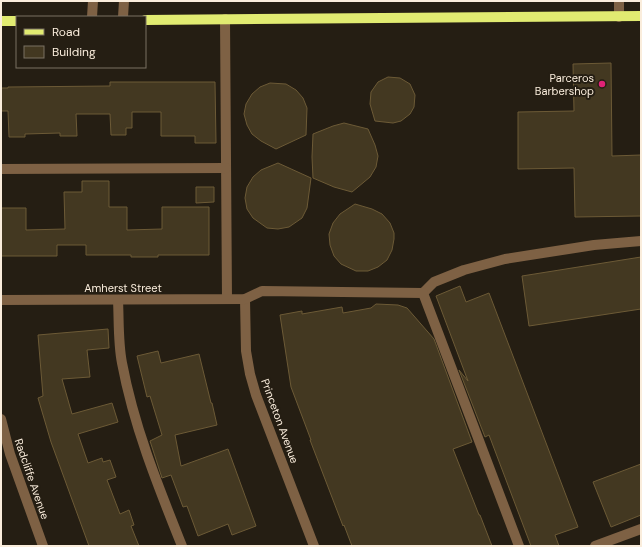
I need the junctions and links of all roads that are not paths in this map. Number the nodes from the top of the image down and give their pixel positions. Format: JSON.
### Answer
{"nodes":[{"id":1,"x":93,"y":1,"type":"edge"},
{"id":2,"x":124,"y":1,"type":"edge"},
{"id":3,"x":619,"y":1,"type":"edge"},
{"id":4,"x":92,"y":16,"type":"edge"},
{"id":5,"x":123,"y":16,"type":"edge"},
{"id":6,"x":619,"y":16,"type":"junction"},
{"id":7,"x":641,"y":16,"type":"edge"},
{"id":8,"x":225,"y":19,"type":"junction"},
{"id":9,"x":146,"y":20,"type":"edge"},
{"id":10,"x":1,"y":21,"type":"edge"},
{"id":11,"x":16,"y":21,"type":"edge"},
{"id":12,"x":226,"y":168,"type":"junction"},
{"id":13,"x":1,"y":169,"type":"edge"},
{"id":14,"x":641,"y":240,"type":"edge"},
{"id":15,"x":423,"y":292,"type":"junction"},
{"id":16,"x":227,"y":299,"type":"junction"},
{"id":17,"x":245,"y":299,"type":"junction"},
{"id":18,"x":1,"y":300,"type":"edge"},
{"id":19,"x":118,"y":300,"type":"junction"},
{"id":20,"x":1,"y":418,"type":"edge"},
{"id":21,"x":641,"y":529,"type":"edge"},
{"id":22,"x":607,"y":544,"type":"edge"},
{"id":23,"x":43,"y":546,"type":"edge"},
{"id":24,"x":182,"y":546,"type":"edge"},
{"id":25,"x":314,"y":546,"type":"edge"},
{"id":26,"x":519,"y":546,"type":"edge"},
{"id":27,"x":595,"y":546,"type":"edge"}],
"edges":[{"from":1,"to":4,"type":"street"},
{"from":2,"to":5,"type":"street"},
{"from":3,"to":6,"type":"street"},
{"from":6,"to":7,"type":"main road"},
{"from":6,"to":8,"type":"main road"},
{"from":8,"to":9,"type":"main road"},
{"from":8,"to":12,"type":"street"},
{"from":10,"to":11,"type":"main road"},
{"from":12,"to":13,"type":"street"},
{"from":12,"to":16,"type":"street"},
{"from":14,"to":15,"type":"street"},
{"from":15,"to":17,"type":"street"},
{"from":15,"to":26,"type":"street"},
{"from":16,"to":17,"type":"street","name":"Amherst Street"},
{"from":16,"to":19,"type":"street","name":"Amherst Street"},
{"from":17,"to":25,"type":"street","name":"Princeton Avenue"},
{"from":18,"to":19,"type":"street","name":"Amherst Street"},
{"from":19,"to":24,"type":"street"},
{"from":20,"to":23,"type":"street","name":"Radcliffe Avenue"},
{"from":21,"to":22,"type":"street"},
{"from":22,"to":27,"type":"street"}]}
